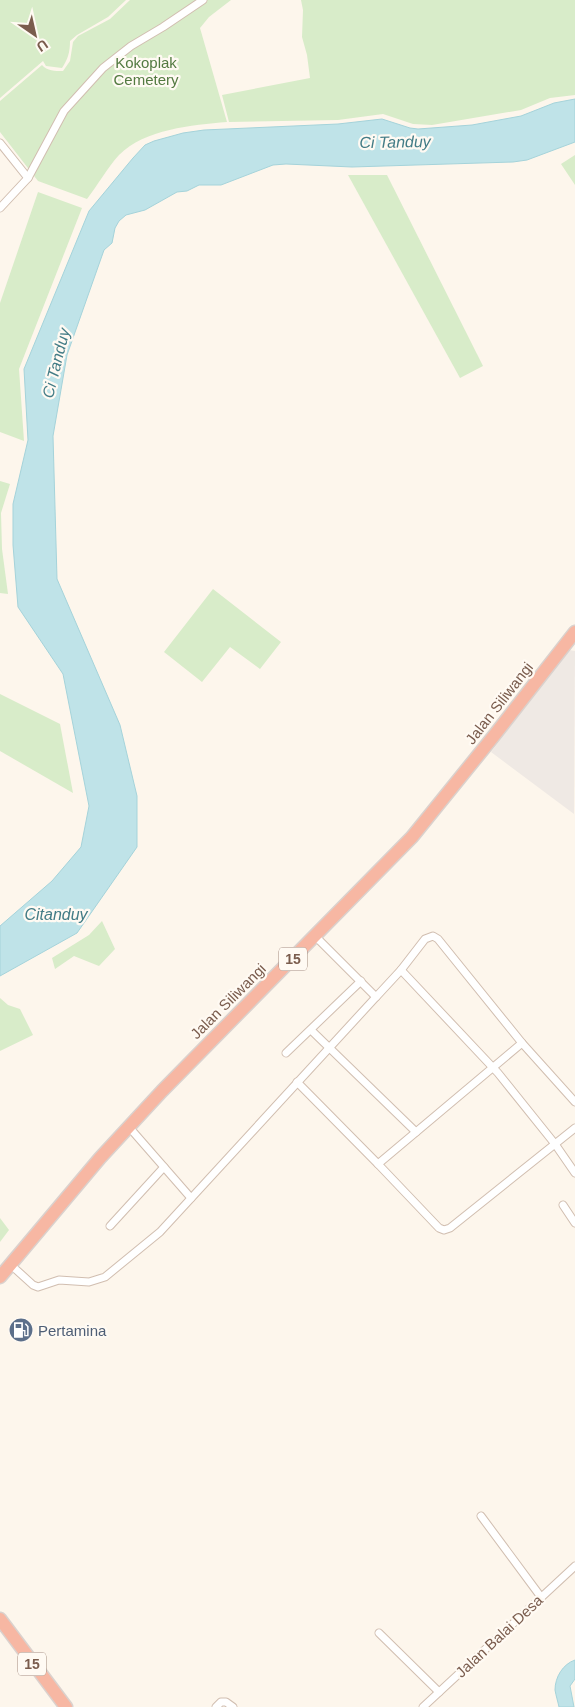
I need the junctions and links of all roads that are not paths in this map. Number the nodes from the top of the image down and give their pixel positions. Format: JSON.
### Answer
{"nodes":[{"id":1,"x":203,"y":0,"type":"edge"},
{"id":2,"x":0,"y":143,"type":"edge"},
{"id":3,"x":28,"y":178,"type":"junction"},
{"id":4,"x":0,"y":208,"type":"edge"},
{"id":5,"x":575,"y":632,"type":"edge"},
{"id":6,"x":315,"y":936,"type":"junction"},
{"id":7,"x":401,"y":970,"type":"junction"},
{"id":8,"x":361,"y":981,"type":"junction"},
{"id":9,"x":376,"y":997,"type":"junction"},
{"id":10,"x":311,"y":1030,"type":"junction"},
{"id":11,"x":522,"y":1042,"type":"junction"},
{"id":12,"x":330,"y":1048,"type":"junction"},
{"id":13,"x":286,"y":1053,"type":"dead end"},
{"id":14,"x":493,"y":1069,"type":"junction"},
{"id":15,"x":297,"y":1082,"type":"junction"},
{"id":16,"x":575,"y":1102,"type":"edge"},
{"id":17,"x":128,"y":1127,"type":"junction"},
{"id":18,"x":575,"y":1128,"type":"edge"},
{"id":19,"x":416,"y":1132,"type":"junction"},
{"id":20,"x":555,"y":1144,"type":"junction"},
{"id":21,"x":378,"y":1164,"type":"junction"},
{"id":22,"x":164,"y":1167,"type":"junction"},
{"id":23,"x":575,"y":1173,"type":"edge"},
{"id":24,"x":191,"y":1198,"type":"junction"},
{"id":25,"x":564,"y":1205,"type":"dead end"},
{"id":26,"x":575,"y":1223,"type":"edge"},
{"id":27,"x":110,"y":1226,"type":"dead end"},
{"id":28,"x":11,"y":1265,"type":"junction"},
{"id":29,"x":0,"y":1277,"type":"edge"},
{"id":30,"x":481,"y":1516,"type":"dead end"},
{"id":31,"x":575,"y":1566,"type":"edge"},
{"id":32,"x":541,"y":1597,"type":"junction"},
{"id":33,"x":0,"y":1619,"type":"edge"},
{"id":34,"x":379,"y":1633,"type":"dead end"},
{"id":35,"x":439,"y":1692,"type":"junction"},
{"id":36,"x":66,"y":1707,"type":"edge"},
{"id":37,"x":216,"y":1707,"type":"edge"},
{"id":38,"x":233,"y":1707,"type":"edge"},
{"id":39,"x":423,"y":1707,"type":"edge"}],
"edges":[{"from":1,"to":3,"type":"street"},
{"from":2,"to":3,"type":"street"},
{"from":3,"to":4,"type":"street"},
{"from":5,"to":6,"type":"highway","name":"Jalan Siliwangi","number":"15"},
{"from":6,"to":8,"type":"street"},
{"from":6,"to":17,"type":"highway","name":"Jalan Siliwangi","number":"15"},
{"from":7,"to":9,"type":"street"},
{"from":7,"to":11,"type":"street"},
{"from":7,"to":14,"type":"street"},
{"from":8,"to":9,"type":"street"},
{"from":8,"to":10,"type":"street"},
{"from":9,"to":12,"type":"street"},
{"from":10,"to":12,"type":"street"},
{"from":10,"to":13,"type":"street"},
{"from":11,"to":14,"type":"street"},
{"from":11,"to":16,"type":"street"},
{"from":12,"to":15,"type":"street"},
{"from":12,"to":19,"type":"street"},
{"from":14,"to":19,"type":"street"},
{"from":14,"to":20,"type":"street"},
{"from":15,"to":21,"type":"street"},
{"from":15,"to":24,"type":"street"},
{"from":17,"to":22,"type":"street"},
{"from":17,"to":28,"type":"highway","name":"Jalan Siliwangi","number":"15"},
{"from":18,"to":20,"type":"street"},
{"from":19,"to":21,"type":"street"},
{"from":20,"to":21,"type":"street"},
{"from":20,"to":23,"type":"street"},
{"from":22,"to":24,"type":"street"},
{"from":22,"to":27,"type":"street"},
{"from":24,"to":28,"type":"street"},
{"from":25,"to":26,"type":"street"},
{"from":28,"to":29,"type":"highway","name":"Jalan Siliwangi","number":"15"},
{"from":30,"to":32,"type":"street"},
{"from":31,"to":32,"type":"street","name":"Jalan Balai Desa"},
{"from":32,"to":35,"type":"street","name":"Jalan Balai Desa"},
{"from":33,"to":36,"type":"highway","number":"15"},
{"from":34,"to":35,"type":"street"},
{"from":35,"to":39,"type":"street","name":"Jalan Balai Desa"},
{"from":37,"to":38,"type":"street"}]}
